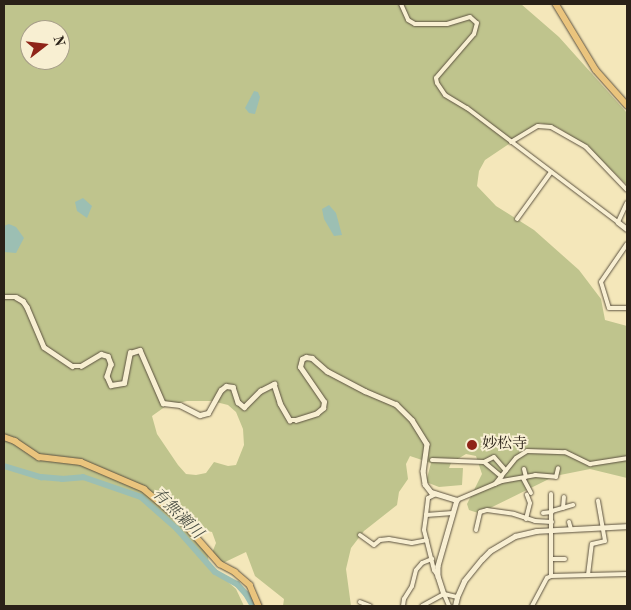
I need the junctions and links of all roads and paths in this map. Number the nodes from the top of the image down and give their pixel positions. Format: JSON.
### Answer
{"nodes":[{"id":1,"x":401,"y":4,"type":"edge"},
{"id":2,"x":556,"y":4,"type":"edge"},
{"id":3,"x":627,"y":105,"type":"edge"},
{"id":4,"x":511,"y":142,"type":"junction"},
{"id":5,"x":551,"y":172,"type":"junction"},
{"id":6,"x":627,"y":190,"type":"edge"},
{"id":7,"x":627,"y":203,"type":"edge"},
{"id":8,"x":517,"y":219,"type":"dead end"},
{"id":9,"x":618,"y":222,"type":"junction"},
{"id":10,"x":627,"y":230,"type":"edge"},
{"id":11,"x":627,"y":244,"type":"edge"},
{"id":12,"x":4,"y":297,"type":"edge"},
{"id":13,"x":627,"y":308,"type":"edge"},
{"id":14,"x":4,"y":437,"type":"edge"},
{"id":15,"x":627,"y":458,"type":"edge"},
{"id":16,"x":432,"y":460,"type":"dead end"},
{"id":17,"x":484,"y":462,"type":"junction"},
{"id":18,"x":558,"y":468,"type":"dead end"},
{"id":19,"x":524,"y":469,"type":"dead end"},
{"id":20,"x":506,"y":471,"type":"junction"},
{"id":21,"x":502,"y":477,"type":"junction"},
{"id":22,"x":524,"y":477,"type":"junction"},
{"id":23,"x":495,"y":484,"type":"junction"},
{"id":24,"x":438,"y":493,"type":"junction"},
{"id":25,"x":551,"y":494,"type":"dead end"},
{"id":26,"x":564,"y":497,"type":"dead end"},
{"id":27,"x":456,"y":500,"type":"junction"},
{"id":28,"x":598,"y":501,"type":"dead end"},
{"id":29,"x":573,"y":505,"type":"dead end"},
{"id":30,"x":563,"y":508,"type":"junction"},
{"id":31,"x":552,"y":512,"type":"junction"},
{"id":32,"x":453,"y":513,"type":"junction"},
{"id":33,"x":543,"y":513,"type":"dead end"},
{"id":34,"x":426,"y":515,"type":"junction"},
{"id":35,"x":526,"y":519,"type":"junction"},
{"id":36,"x":552,"y":522,"type":"junction"},
{"id":37,"x":569,"y":522,"type":"dead end"},
{"id":38,"x":627,"y":526,"type":"edge"},
{"id":39,"x":602,"y":527,"type":"junction"},
{"id":40,"x":571,"y":529,"type":"junction"},
{"id":41,"x":476,"y":530,"type":"dead end"},
{"id":42,"x":552,"y":530,"type":"junction"},
{"id":43,"x":360,"y":535,"type":"dead end"},
{"id":44,"x":427,"y":540,"type":"junction"},
{"id":45,"x":432,"y":559,"type":"junction"},
{"id":46,"x":552,"y":559,"type":"junction"},
{"id":47,"x":565,"y":559,"type":"dead end"},
{"id":48,"x":627,"y":574,"type":"edge"},
{"id":49,"x":588,"y":575,"type":"junction"},
{"id":50,"x":438,"y":576,"type":"junction"},
{"id":51,"x":551,"y":576,"type":"junction"},
{"id":52,"x":444,"y":594,"type":"junction"},
{"id":53,"x":457,"y":597,"type":"junction"},
{"id":54,"x":360,"y":602,"type":"dead end"},
{"id":55,"x":259,"y":606,"type":"edge"},
{"id":56,"x":370,"y":606,"type":"edge"},
{"id":57,"x":403,"y":606,"type":"edge"},
{"id":58,"x":422,"y":606,"type":"edge"},
{"id":59,"x":449,"y":606,"type":"edge"},
{"id":60,"x":455,"y":606,"type":"edge"},
{"id":61,"x":532,"y":606,"type":"edge"}],
"edges":[{"from":1,"to":4,"type":"street"},
{"from":2,"to":3,"type":"main road"},
{"from":4,"to":5,"type":"street"},
{"from":4,"to":6,"type":"street"},
{"from":5,"to":8,"type":"street"},
{"from":5,"to":9,"type":"street"},
{"from":7,"to":9,"type":"street"},
{"from":9,"to":10,"type":"street"},
{"from":11,"to":13,"type":"street"},
{"from":12,"to":24,"type":"street"},
{"from":14,"to":55,"type":"main road"},
{"from":15,"to":20,"type":"street"},
{"from":16,"to":17,"type":"street"},
{"from":17,"to":20,"type":"street"},
{"from":17,"to":21,"type":"street"},
{"from":18,"to":22,"type":"street"},
{"from":19,"to":22,"type":"street"},
{"from":20,"to":21,"type":"street"},
{"from":21,"to":23,"type":"street"},
{"from":22,"to":23,"type":"street"},
{"from":22,"to":35,"type":"street"},
{"from":23,"to":27,"type":"street"},
{"from":24,"to":27,"type":"street"},
{"from":24,"to":34,"type":"street"},
{"from":25,"to":31,"type":"street"},
{"from":26,"to":30,"type":"street"},
{"from":27,"to":32,"type":"street"},
{"from":28,"to":39,"type":"street"},
{"from":29,"to":30,"type":"street"},
{"from":30,"to":31,"type":"street"},
{"from":31,"to":33,"type":"street"},
{"from":31,"to":36,"type":"street"},
{"from":32,"to":34,"type":"street"},
{"from":32,"to":50,"type":"street"},
{"from":34,"to":44,"type":"street"},
{"from":35,"to":36,"type":"street"},
{"from":35,"to":41,"type":"street"},
{"from":36,"to":42,"type":"street"},
{"from":37,"to":40,"type":"street"},
{"from":38,"to":39,"type":"street"},
{"from":39,"to":40,"type":"street"},
{"from":39,"to":49,"type":"street"},
{"from":40,"to":42,"type":"street"},
{"from":42,"to":46,"type":"street"},
{"from":42,"to":53,"type":"street"},
{"from":43,"to":44,"type":"street"},
{"from":44,"to":45,"type":"street"},
{"from":45,"to":50,"type":"street"},
{"from":45,"to":57,"type":"street"},
{"from":46,"to":47,"type":"street"},
{"from":46,"to":51,"type":"street"},
{"from":48,"to":49,"type":"street"},
{"from":49,"to":51,"type":"street"},
{"from":50,"to":52,"type":"street"},
{"from":51,"to":61,"type":"street"},
{"from":52,"to":53,"type":"street"},
{"from":52,"to":58,"type":"street"},
{"from":52,"to":59,"type":"street"},
{"from":53,"to":60,"type":"street"},
{"from":54,"to":56,"type":"street"}]}
